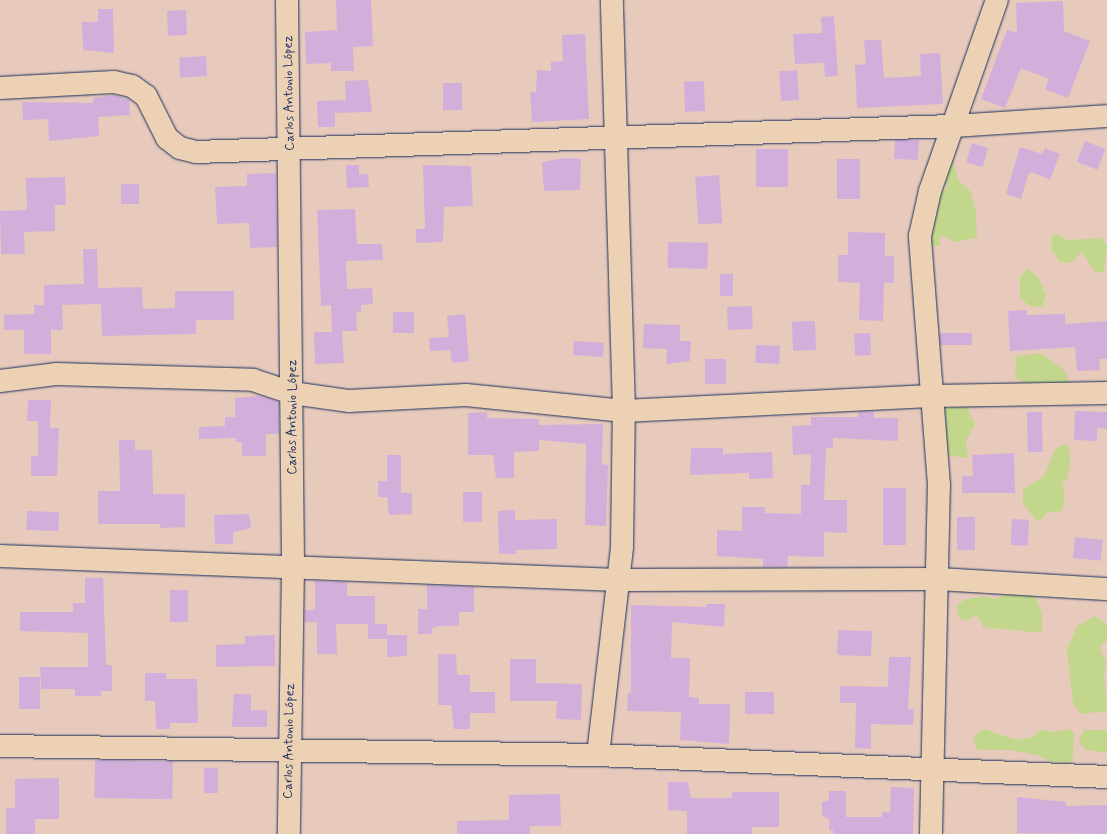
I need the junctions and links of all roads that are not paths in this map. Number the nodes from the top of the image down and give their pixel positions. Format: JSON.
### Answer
{"nodes":[{"id":1,"x":287,"y":0,"type":"edge"},
{"id":2,"x":612,"y":0,"type":"edge"},
{"id":3,"x":997,"y":0,"type":"edge"},
{"id":4,"x":0,"y":88,"type":"edge"},
{"id":5,"x":1107,"y":116,"type":"edge"},
{"id":6,"x":953,"y":126,"type":"junction"},
{"id":7,"x":615,"y":139,"type":"junction"},
{"id":8,"x":291,"y":151,"type":"junction"},
{"id":9,"x":0,"y":382,"type":"edge"},
{"id":10,"x":292,"y":393,"type":"junction"},
{"id":11,"x":1107,"y":393,"type":"edge"},
{"id":12,"x":931,"y":396,"type":"junction"},
{"id":13,"x":624,"y":411,"type":"junction"},
{"id":14,"x":0,"y":556,"type":"edge"},
{"id":15,"x":293,"y":567,"type":"junction"},
{"id":16,"x":937,"y":579,"type":"junction"},
{"id":17,"x":618,"y":580,"type":"junction"},
{"id":18,"x":1107,"y":589,"type":"edge"},
{"id":19,"x":0,"y":746,"type":"edge"},
{"id":20,"x":290,"y":749,"type":"junction"},
{"id":21,"x":598,"y":755,"type":"junction"},
{"id":22,"x":932,"y":771,"type":"junction"},
{"id":23,"x":1107,"y":776,"type":"edge"},
{"id":24,"x":289,"y":834,"type":"edge"},
{"id":25,"x":931,"y":834,"type":"edge"}],
"edges":[{"from":1,"to":8,"type":"street","name":"Carlos Antonio López"},
{"from":2,"to":7,"type":"street"},
{"from":3,"to":6,"type":"street"},
{"from":4,"to":8,"type":"street"},
{"from":5,"to":6,"type":"street"},
{"from":6,"to":7,"type":"street"},
{"from":6,"to":12,"type":"street"},
{"from":7,"to":8,"type":"street"},
{"from":7,"to":13,"type":"street"},
{"from":8,"to":10,"type":"street","name":"Carlos Antonio López"},
{"from":9,"to":10,"type":"street"},
{"from":10,"to":13,"type":"street"},
{"from":10,"to":15,"type":"street","name":"Carlos Antonio López"},
{"from":11,"to":12,"type":"street"},
{"from":12,"to":13,"type":"street"},
{"from":12,"to":16,"type":"street"},
{"from":13,"to":17,"type":"street"},
{"from":14,"to":15,"type":"street"},
{"from":15,"to":17,"type":"street"},
{"from":15,"to":20,"type":"street","name":"Carlos Antonio López"},
{"from":16,"to":17,"type":"street"},
{"from":16,"to":18,"type":"street"},
{"from":16,"to":22,"type":"street"},
{"from":17,"to":21,"type":"street"},
{"from":19,"to":20,"type":"street"},
{"from":20,"to":21,"type":"street"},
{"from":20,"to":24,"type":"street","name":"Carlos Antonio López"},
{"from":21,"to":22,"type":"street"},
{"from":22,"to":23,"type":"street"},
{"from":22,"to":25,"type":"street"}]}
